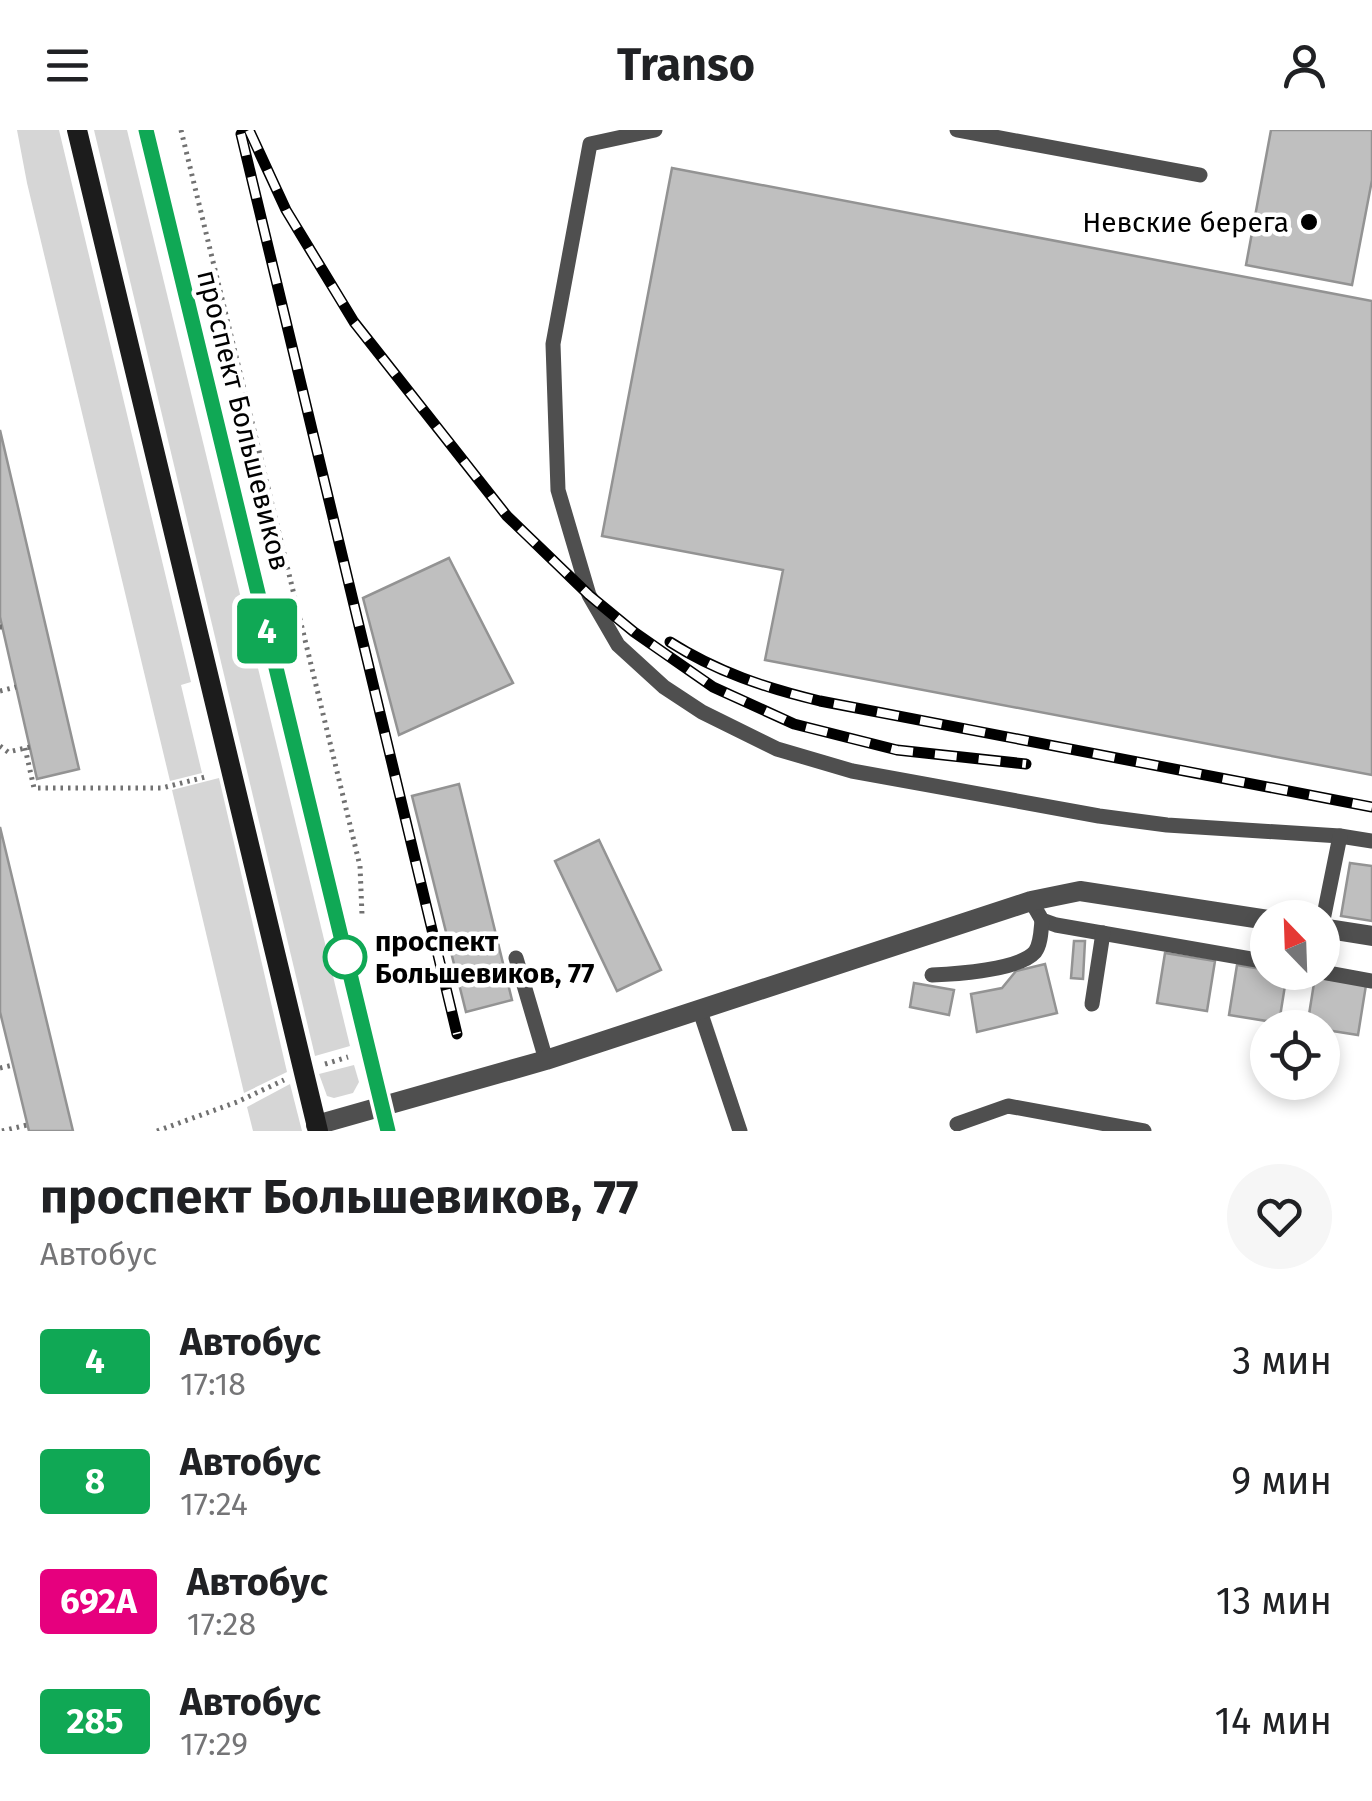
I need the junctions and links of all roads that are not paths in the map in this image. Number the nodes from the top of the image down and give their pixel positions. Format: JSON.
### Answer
{"nodes":[{"id":1,"x":77,"y":130,"type":"edge"},
{"id":2,"x":146,"y":130,"type":"edge"},
{"id":3,"x":655,"y":130,"type":"edge"},
{"id":4,"x":957,"y":130,"type":"edge"},
{"id":5,"x":1059,"y":130,"type":"edge"},
{"id":6,"x":1055,"y":148,"type":"junction"},
{"id":7,"x":1200,"y":175,"type":"dead end"},
{"id":8,"x":1340,"y":836,"type":"junction"},
{"id":9,"x":1372,"y":841,"type":"edge"},
{"id":10,"x":1327,"y":900,"type":"edge"},
{"id":11,"x":1031,"y":901,"type":"junction"},
{"id":12,"x":1250,"y":917,"type":"edge"},
{"id":13,"x":1042,"y":920,"type":"junction"},
{"id":14,"x":1340,"y":930,"type":"edge"},
{"id":15,"x":1103,"y":934,"type":"junction"},
{"id":16,"x":1372,"y":936,"type":"edge"},
{"id":17,"x":516,"y":958,"type":"dead end"},
{"id":18,"x":1250,"y":959,"type":"edge"},
{"id":19,"x":932,"y":975,"type":"dead end"},
{"id":20,"x":1340,"y":975,"type":"edge"},
{"id":21,"x":1372,"y":981,"type":"edge"},
{"id":22,"x":1092,"y":1004,"type":"dead end"},
{"id":23,"x":699,"y":1008,"type":"junction"},
{"id":24,"x":546,"y":1060,"type":"junction"},
{"id":25,"x":382,"y":1109,"type":"junction"},
{"id":26,"x":956,"y":1124,"type":"dead end"},
{"id":27,"x":317,"y":1128,"type":"edge"},
{"id":28,"x":388,"y":1131,"type":"edge"},
{"id":29,"x":740,"y":1131,"type":"edge"},
{"id":30,"x":1144,"y":1131,"type":"edge"}],
"edges":[{"from":1,"to":27,"type":"main road"},
{"from":2,"to":25,"type":"main road","name":"проспект Большевиков"},
{"from":3,"to":8,"type":"lane"},
{"from":4,"to":6,"type":"lane"},
{"from":5,"to":6,"type":"lane"},
{"from":6,"to":7,"type":"lane"},
{"from":8,"to":9,"type":"lane"},
{"from":8,"to":10,"type":"lane"},
{"from":11,"to":12,"type":"street"},
{"from":11,"to":13,"type":"lane"},
{"from":11,"to":23,"type":"street"},
{"from":13,"to":15,"type":"lane"},
{"from":13,"to":19,"type":"lane"},
{"from":14,"to":16,"type":"street"},
{"from":15,"to":18,"type":"lane"},
{"from":15,"to":22,"type":"lane"},
{"from":17,"to":24,"type":"lane"},
{"from":20,"to":21,"type":"lane"},
{"from":23,"to":24,"type":"street"},
{"from":23,"to":29,"type":"lane"},
{"from":24,"to":25,"type":"street"},
{"from":25,"to":27,"type":"street"},
{"from":25,"to":28,"type":"main road","name":"проспект Большевиков"},
{"from":26,"to":30,"type":"lane"}]}
